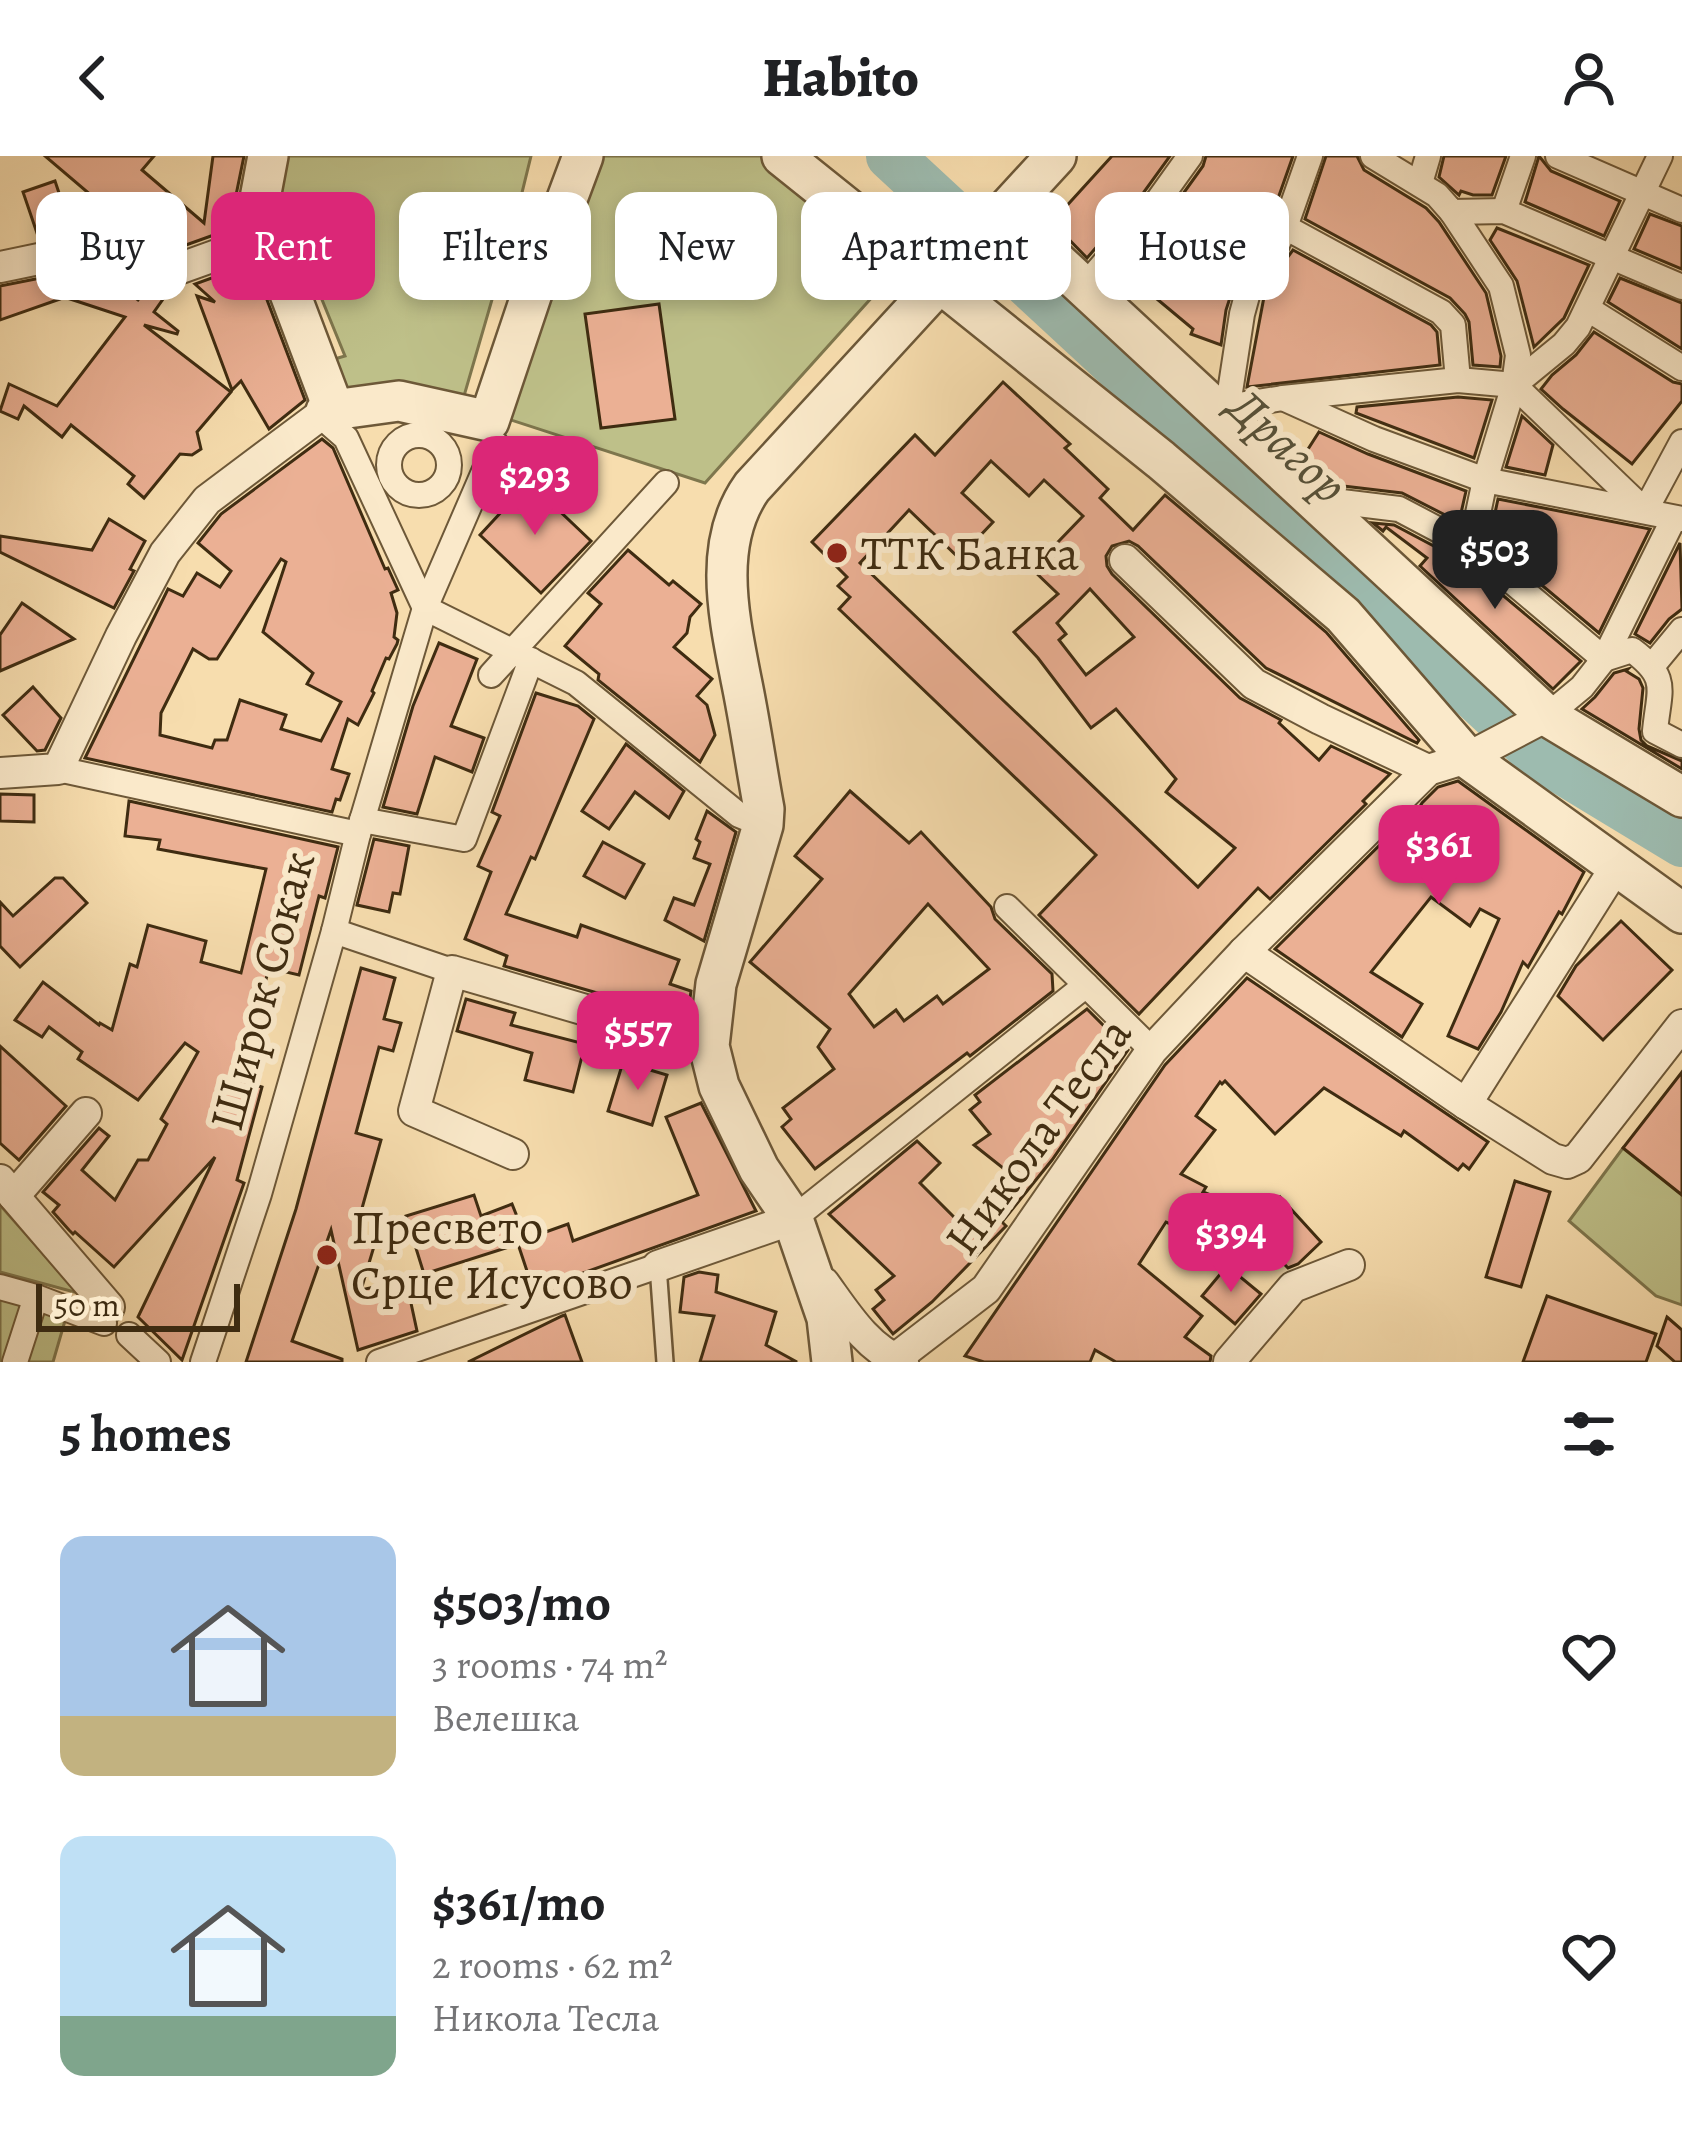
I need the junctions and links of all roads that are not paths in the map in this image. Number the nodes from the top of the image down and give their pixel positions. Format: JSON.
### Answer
{"nodes":[{"id":1,"x":268,"y":156,"type":"edge"},
{"id":2,"x":583,"y":156,"type":"edge"},
{"id":3,"x":782,"y":156,"type":"edge"},
{"id":4,"x":1056,"y":156,"type":"edge"},
{"id":5,"x":1190,"y":156,"type":"edge"},
{"id":6,"x":1310,"y":156,"type":"edge"},
{"id":7,"x":1373,"y":156,"type":"edge"},
{"id":8,"x":1429,"y":156,"type":"edge"},
{"id":9,"x":1523,"y":156,"type":"edge"},
{"id":10,"x":1558,"y":156,"type":"edge"},
{"id":11,"x":1660,"y":156,"type":"edge"},
{"id":12,"x":1420,"y":184,"type":"junction"},
{"id":13,"x":261,"y":192,"type":"edge"},
{"id":14,"x":834,"y":192,"type":"edge"},
{"id":15,"x":1022,"y":192,"type":"edge"},
{"id":16,"x":1164,"y":192,"type":"edge"},
{"id":17,"x":1642,"y":193,"type":"junction"},
{"id":18,"x":1682,"y":210,"type":"edge"},
{"id":19,"x":1504,"y":211,"type":"junction"},
{"id":20,"x":1451,"y":212,"type":"junction"},
{"id":21,"x":1289,"y":218,"type":"edge"},
{"id":22,"x":1289,"y":229,"type":"edge"},
{"id":23,"x":1610,"y":256,"type":"junction"},
{"id":24,"x":211,"y":257,"type":"edge"},
{"id":25,"x":0,"y":267,"type":"edge"},
{"id":26,"x":1095,"y":274,"type":"edge"},
{"id":27,"x":1071,"y":276,"type":"edge"},
{"id":28,"x":1084,"y":287,"type":"junction"},
{"id":29,"x":1682,"y":287,"type":"edge"},
{"id":30,"x":291,"y":300,"type":"edge"},
{"id":31,"x":923,"y":300,"type":"edge"},
{"id":32,"x":981,"y":300,"type":"edge"},
{"id":33,"x":1247,"y":300,"type":"edge"},
{"id":34,"x":1588,"y":309,"type":"junction"},
{"id":35,"x":1682,"y":368,"type":"edge"},
{"id":36,"x":1457,"y":380,"type":"junction"},
{"id":37,"x":1514,"y":385,"type":"junction"},
{"id":38,"x":1283,"y":398,"type":"junction"},
{"id":39,"x":1214,"y":409,"type":"junction"},
{"id":40,"x":330,"y":415,"type":"junction"},
{"id":41,"x":492,"y":432,"type":"junction"},
{"id":42,"x":1682,"y":442,"type":"edge"},
{"id":43,"x":448,"y":474,"type":"junction"},
{"id":44,"x":1485,"y":480,"type":"junction"},
{"id":45,"x":379,"y":481,"type":"junction"},
{"id":46,"x":666,"y":483,"type":"dead end"},
{"id":47,"x":477,"y":485,"type":"junction"},
{"id":48,"x":1309,"y":498,"type":"junction"},
{"id":49,"x":1645,"y":511,"type":"junction"},
{"id":50,"x":1678,"y":518,"type":"edge"},
{"id":51,"x":1471,"y":547,"type":"junction"},
{"id":52,"x":1125,"y":560,"type":"dead end"},
{"id":53,"x":424,"y":608,"type":"junction"},
{"id":54,"x":1682,"y":630,"type":"edge"},
{"id":55,"x":522,"y":656,"type":"junction"},
{"id":56,"x":1604,"y":659,"type":"junction"},
{"id":57,"x":1653,"y":665,"type":"junction"},
{"id":58,"x":491,"y":675,"type":"dead end"},
{"id":59,"x":1539,"y":720,"type":"junction"},
{"id":60,"x":1682,"y":745,"type":"edge"},
{"id":61,"x":1477,"y":753,"type":"junction"},
{"id":62,"x":58,"y":769,"type":"junction"},
{"id":63,"x":1428,"y":770,"type":"junction"},
{"id":64,"x":0,"y":773,"type":"edge"},
{"id":65,"x":1682,"y":796,"type":"edge"},
{"id":66,"x":763,"y":825,"type":"junction"},
{"id":67,"x":360,"y":827,"type":"junction"},
{"id":68,"x":1617,"y":865,"type":"junction"},
{"id":69,"x":1007,"y":907,"type":"dead end"},
{"id":70,"x":1682,"y":913,"type":"edge"},
{"id":71,"x":334,"y":931,"type":"junction"},
{"id":72,"x":1244,"y":952,"type":"junction"},
{"id":73,"x":452,"y":971,"type":"junction"},
{"id":74,"x":1086,"y":986,"type":"junction"},
{"id":75,"x":1682,"y":1025,"type":"edge"},
{"id":76,"x":709,"y":1046,"type":"junction"},
{"id":77,"x":1152,"y":1050,"type":"junction"},
{"id":78,"x":1466,"y":1104,"type":"junction"},
{"id":79,"x":86,"y":1113,"type":"dead end"},
{"id":80,"x":513,"y":1154,"type":"dead end"},
{"id":81,"x":7,"y":1188,"type":"edge"},
{"id":82,"x":793,"y":1220,"type":"junction"},
{"id":83,"x":809,"y":1263,"type":"junction"},
{"id":84,"x":1348,"y":1265,"type":"dead end"},
{"id":85,"x":658,"y":1266,"type":"junction"},
{"id":86,"x":0,"y":1287,"type":"edge"},
{"id":87,"x":36,"y":1297,"type":"junction"},
{"id":88,"x":106,"y":1315,"type":"joint"},
{"id":89,"x":129,"y":1335,"type":"dead end"},
{"id":90,"x":896,"y":1361,"type":"edge"},
{"id":91,"x":15,"y":1362,"type":"edge"},
{"id":92,"x":158,"y":1362,"type":"edge"},
{"id":93,"x":203,"y":1362,"type":"edge"},
{"id":94,"x":379,"y":1362,"type":"edge"},
{"id":95,"x":665,"y":1362,"type":"edge"},
{"id":96,"x":832,"y":1362,"type":"edge"},
{"id":97,"x":1229,"y":1362,"type":"edge"}],
"edges":[{"from":1,"to":13,"type":"street"},
{"from":2,"to":41,"type":"street"},
{"from":3,"to":14,"type":"street"},
{"from":4,"to":15,"type":"street"},
{"from":5,"to":16,"type":"street"},
{"from":6,"to":21,"type":"street"},
{"from":7,"to":12,"type":"street"},
{"from":8,"to":12,"type":"street"},
{"from":9,"to":19,"type":"street"},
{"from":10,"to":17,"type":"street"},
{"from":11,"to":17,"type":"street"},
{"from":12,"to":20,"type":"street"},
{"from":17,"to":18,"type":"street"},
{"from":17,"to":23,"type":"street"},
{"from":19,"to":20,"type":"street"},
{"from":19,"to":23,"type":"street"},
{"from":20,"to":37,"type":"street"},
{"from":22,"to":36,"type":"street"},
{"from":23,"to":29,"type":"street"},
{"from":23,"to":34,"type":"street"},
{"from":24,"to":25,"type":"street"},
{"from":26,"to":28,"type":"street"},
{"from":27,"to":28,"type":"street"},
{"from":28,"to":39,"type":"street"},
{"from":30,"to":40,"type":"street"},
{"from":31,"to":66,"type":"street"},
{"from":32,"to":61,"type":"street"},
{"from":33,"to":39,"type":"street"},
{"from":34,"to":35,"type":"street"},
{"from":34,"to":37,"type":"street"},
{"from":36,"to":37,"type":"street"},
{"from":36,"to":38,"type":"street"},
{"from":37,"to":44,"type":"street"},
{"from":37,"to":49,"type":"street"},
{"from":38,"to":39,"type":"street"},
{"from":38,"to":44,"type":"street"},
{"from":39,"to":48,"type":"street"},
{"from":40,"to":41,"type":"street"},
{"from":40,"to":45,"type":"street"},
{"from":40,"to":62,"type":"street"},
{"from":41,"to":47,"type":"street","name":"Широк Сокак"},
{"from":42,"to":49,"type":"street"},
{"from":43,"to":45,"type":"street"},
{"from":43,"to":45,"type":"street"},
{"from":43,"to":47,"type":"street"},
{"from":44,"to":49,"type":"street"},
{"from":44,"to":51,"type":"street"},
{"from":45,"to":53,"type":"street"},
{"from":46,"to":55,"type":"street"},
{"from":47,"to":53,"type":"street","name":"Широк Сокак"},
{"from":48,"to":51,"type":"street"},
{"from":48,"to":59,"type":"street"},
{"from":49,"to":50,"type":"street"},
{"from":50,"to":56,"type":"street"},
{"from":51,"to":56,"type":"street"},
{"from":52,"to":63,"type":"street"},
{"from":53,"to":55,"type":"street"},
{"from":53,"to":67,"type":"street","name":"Широк Сокак"},
{"from":54,"to":57,"type":"street"},
{"from":55,"to":58,"type":"street"},
{"from":55,"to":66,"type":"street"},
{"from":55,"to":67,"type":"street"},
{"from":56,"to":57,"type":"street"},
{"from":56,"to":59,"type":"street"},
{"from":57,"to":60,"type":"street"},
{"from":59,"to":61,"type":"street","name":"Никола Тесла"},
{"from":59,"to":65,"type":"street"},
{"from":61,"to":63,"type":"street","name":"Никола Тесла"},
{"from":61,"to":68,"type":"street"},
{"from":62,"to":64,"type":"street"},
{"from":62,"to":67,"type":"street"},
{"from":63,"to":72,"type":"street","name":"Никола Тесла"},
{"from":66,"to":76,"type":"street"},
{"from":67,"to":71,"type":"street","name":"Широк Сокак"},
{"from":68,"to":70,"type":"street"},
{"from":68,"to":78,"type":"street"},
{"from":69,"to":74,"type":"street"},
{"from":71,"to":73,"type":"street"},
{"from":71,"to":93,"type":"street","name":"Широк Сокак"},
{"from":72,"to":77,"type":"street","name":"Никола Тесла"},
{"from":72,"to":78,"type":"street"},
{"from":73,"to":76,"type":"street"},
{"from":73,"to":80,"type":"street"},
{"from":74,"to":77,"type":"street"},
{"from":74,"to":82,"type":"street"},
{"from":75,"to":78,"type":"street"},
{"from":76,"to":82,"type":"street"},
{"from":77,"to":90,"type":"street","name":"Никола Тесла"},
{"from":79,"to":81,"type":"street"},
{"from":81,"to":88,"type":"street"},
{"from":82,"to":83,"type":"street"},
{"from":82,"to":85,"type":"street"},
{"from":83,"to":90,"type":"street","name":"Никола Тесла"},
{"from":83,"to":96,"type":"street"},
{"from":84,"to":97,"type":"street"},
{"from":85,"to":94,"type":"street"},
{"from":85,"to":95,"type":"lane"},
{"from":86,"to":87,"type":"street"},
{"from":87,"to":88,"type":"street"},
{"from":87,"to":91,"type":"street"},
{"from":89,"to":92,"type":"street"}]}
